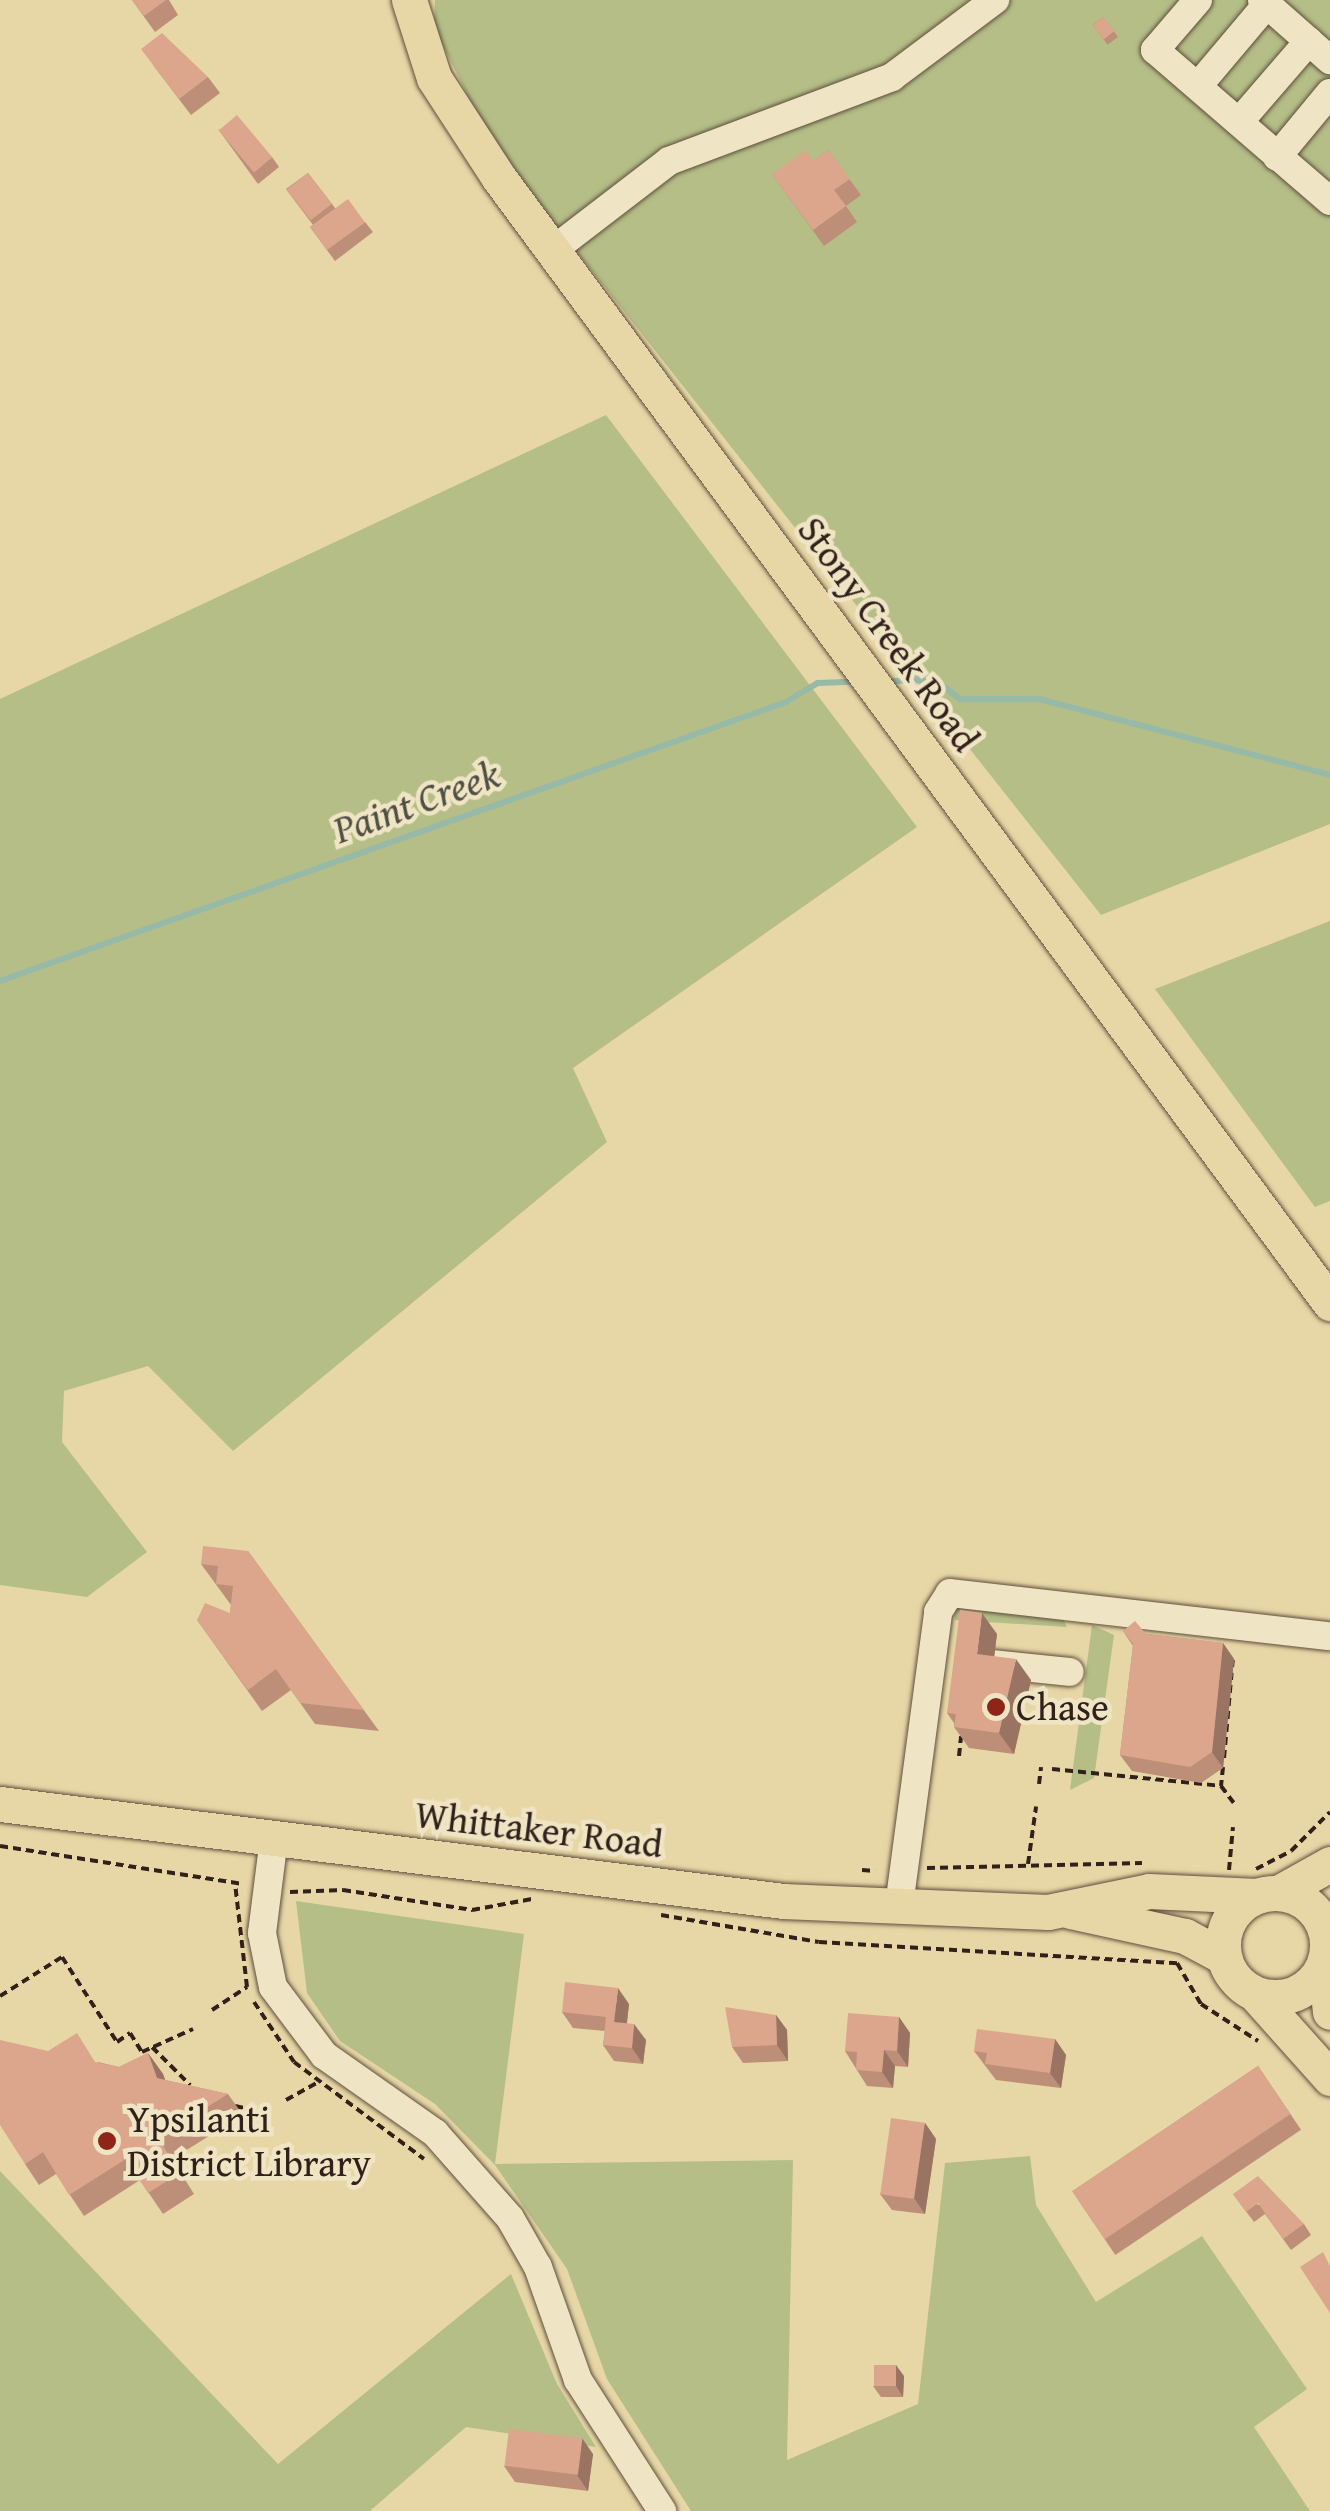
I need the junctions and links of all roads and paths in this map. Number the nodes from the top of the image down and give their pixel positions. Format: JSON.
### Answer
{"nodes":[{"id":1,"x":409,"y":0,"type":"edge"},
{"id":2,"x":994,"y":0,"type":"edge"},
{"id":3,"x":1198,"y":0,"type":"edge"},
{"id":4,"x":1264,"y":2,"type":"edge"},
{"id":5,"x":1319,"y":50,"type":"edge"},
{"id":6,"x":1198,"y":86,"type":"junction"},
{"id":7,"x":1330,"y":94,"type":"edge"},
{"id":8,"x":1238,"y":122,"type":"junction"},
{"id":9,"x":1278,"y":156,"type":"junction"},
{"id":10,"x":1325,"y":189,"type":"edge"},
{"id":11,"x":553,"y":250,"type":"junction"},
{"id":12,"x":1330,"y":1303,"type":"edge"},
{"id":13,"x":1330,"y":1636,"type":"edge"},
{"id":14,"x":1224,"y":1648,"type":"edge"},
{"id":15,"x":932,"y":1658,"type":"junction"},
{"id":16,"x":1070,"y":1672,"type":"dead end"},
{"id":17,"x":962,"y":1723,"type":"edge"},
{"id":18,"x":959,"y":1756,"type":"dead end"},
{"id":19,"x":1041,"y":1767,"type":"dead end"},
{"id":20,"x":1052,"y":1768,"type":"dead end"},
{"id":21,"x":1039,"y":1784,"type":"dead end"},
{"id":22,"x":1221,"y":1786,"type":"junction"},
{"id":23,"x":1234,"y":1803,"type":"dead end"},
{"id":24,"x":0,"y":1804,"type":"edge"},
{"id":25,"x":1036,"y":1807,"type":"dead end"},
{"id":26,"x":1330,"y":1812,"type":"edge"},
{"id":27,"x":1233,"y":1827,"type":"dead end"},
{"id":28,"x":274,"y":1838,"type":"junction"},
{"id":29,"x":0,"y":1846,"type":"edge"},
{"id":30,"x":1150,"y":1863,"type":"dead end"},
{"id":31,"x":1028,"y":1864,"type":"junction"},
{"id":32,"x":1330,"y":1864,"type":"edge"},
{"id":33,"x":922,"y":1868,"type":"dead end"},
{"id":34,"x":1209,"y":1868,"type":"dead end"},
{"id":35,"x":862,"y":1870,"type":"dead end"},
{"id":36,"x":1229,"y":1870,"type":"junction"},
{"id":37,"x":876,"y":1872,"type":"dead end"},
{"id":38,"x":235,"y":1883,"type":"junction"},
{"id":39,"x":243,"y":1884,"type":"dead end"},
{"id":40,"x":285,"y":1892,"type":"dead end"},
{"id":41,"x":1268,"y":1895,"type":"junction"},
{"id":42,"x":536,"y":1898,"type":"dead end"},
{"id":43,"x":899,"y":1906,"type":"junction"},
{"id":44,"x":643,"y":1912,"type":"dead end"},
{"id":45,"x":1070,"y":1912,"type":"junction"},
{"id":46,"x":1327,"y":1955,"type":"edge"},
{"id":47,"x":1224,"y":1958,"type":"junction"},
{"id":48,"x":1255,"y":1994,"type":"junction"},
{"id":49,"x":0,"y":1996,"type":"edge"},
{"id":50,"x":212,"y":2010,"type":"dead end"},
{"id":51,"x":1330,"y":2012,"type":"edge"},
{"id":52,"x":258,"y":2013,"type":"dead end"},
{"id":53,"x":193,"y":2029,"type":"dead end"},
{"id":54,"x":1252,"y":2036,"type":"dead end"},
{"id":55,"x":151,"y":2046,"type":"junction"},
{"id":56,"x":167,"y":2071,"type":"junction"},
{"id":57,"x":1330,"y":2078,"type":"edge"},
{"id":58,"x":318,"y":2082,"type":"junction"},
{"id":59,"x":170,"y":2087,"type":"edge"},
{"id":60,"x":197,"y":2090,"type":"edge"},
{"id":61,"x":286,"y":2100,"type":"dead end"},
{"id":62,"x":230,"y":2104,"type":"edge"},
{"id":63,"x":259,"y":2111,"type":"dead end"},
{"id":64,"x":432,"y":2166,"type":"dead end"},
{"id":65,"x":662,"y":2511,"type":"edge"}],
"edges":[{"from":1,"to":11,"type":"main road","name":"Stony Creek Road"},
{"from":2,"to":11,"type":"street"},
{"from":3,"to":6,"type":"street"},
{"from":4,"to":5,"type":"street"},
{"from":4,"to":6,"type":"street"},
{"from":5,"to":8,"type":"street"},
{"from":6,"to":8,"type":"street"},
{"from":7,"to":9,"type":"street"},
{"from":8,"to":9,"type":"street"},
{"from":9,"to":10,"type":"street"},
{"from":11,"to":12,"type":"main road","name":"Stony Creek Road"},
{"from":13,"to":15,"type":"street"},
{"from":14,"to":22,"type":"path"},
{"from":15,"to":16,"type":"street"},
{"from":15,"to":43,"type":"street"},
{"from":17,"to":18,"type":"path"},
{"from":19,"to":21,"type":"path"},
{"from":20,"to":22,"type":"path"},
{"from":22,"to":23,"type":"path"},
{"from":24,"to":28,"type":"main road","name":"Whittaker Road"},
{"from":25,"to":31,"type":"path"},
{"from":26,"to":36,"type":"path"},
{"from":27,"to":36,"type":"path"},
{"from":28,"to":43,"type":"main road","name":"Whittaker Road"},
{"from":28,"to":65,"type":"street"},
{"from":29,"to":38,"type":"path"},
{"from":30,"to":31,"type":"path"},
{"from":31,"to":33,"type":"path"},
{"from":32,"to":41,"type":"main road"},
{"from":34,"to":36,"type":"path"},
{"from":35,"to":37,"type":"path"},
{"from":38,"to":39,"type":"path"},
{"from":38,"to":50,"type":"path"},
{"from":40,"to":42,"type":"path"},
{"from":41,"to":45,"type":"main road","name":"Whittaker Road"},
{"from":41,"to":46,"type":"main road"},
{"from":41,"to":47,"type":"main road"},
{"from":43,"to":45,"type":"main road","name":"Whittaker Road"},
{"from":44,"to":54,"type":"path"},
{"from":45,"to":47,"type":"main road","name":"Whittaker Road"},
{"from":46,"to":48,"type":"main road"},
{"from":46,"to":51,"type":"main road"},
{"from":47,"to":48,"type":"main road"},
{"from":48,"to":57,"type":"main road"},
{"from":49,"to":55,"type":"path"},
{"from":52,"to":58,"type":"path"},
{"from":53,"to":55,"type":"path"},
{"from":55,"to":56,"type":"path"},
{"from":56,"to":59,"type":"path"},
{"from":56,"to":60,"type":"path"},
{"from":58,"to":61,"type":"path"},
{"from":58,"to":64,"type":"path"},
{"from":62,"to":63,"type":"path"}]}
